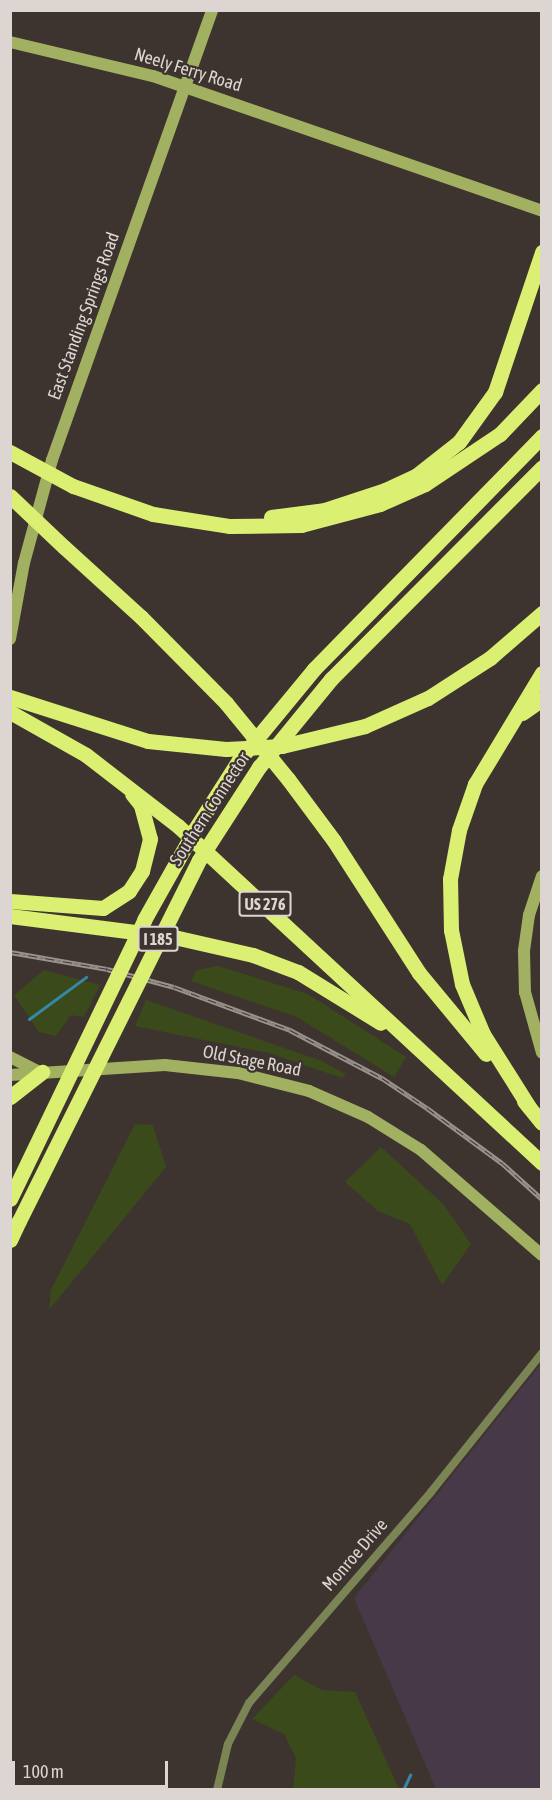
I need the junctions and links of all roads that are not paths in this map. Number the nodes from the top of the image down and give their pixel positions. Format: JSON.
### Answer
{"nodes":[{"id":1,"x":212,"y":10,"type":"edge"},
{"id":2,"x":10,"y":42,"type":"edge"},
{"id":3,"x":184,"y":86,"type":"junction"},
{"id":4,"x":542,"y":211,"type":"edge"},
{"id":5,"x":542,"y":252,"type":"edge"},
{"id":6,"x":542,"y":390,"type":"edge"},
{"id":7,"x":542,"y":436,"type":"edge"},
{"id":8,"x":10,"y":452,"type":"edge"},
{"id":9,"x":542,"y":467,"type":"edge"},
{"id":10,"x":10,"y":496,"type":"edge"},
{"id":11,"x":184,"y":519,"type":"junction"},
{"id":12,"x":542,"y":613,"type":"edge"},
{"id":13,"x":10,"y":639,"type":"edge"},
{"id":14,"x":542,"y":673,"type":"edge"},
{"id":15,"x":10,"y":697,"type":"edge"},
{"id":16,"x":542,"y":699,"type":"edge"},
{"id":17,"x":10,"y":712,"type":"edge"},
{"id":18,"x":501,"y":739,"type":"junction"},
{"id":19,"x":116,"y":776,"type":"junction"},
{"id":20,"x":542,"y":876,"type":"edge"},
{"id":21,"x":11,"y":904,"type":"edge"},
{"id":22,"x":407,"y":1039,"type":"junction"},
{"id":23,"x":542,"y":1053,"type":"edge"},
{"id":24,"x":10,"y":1057,"type":"edge"},
{"id":25,"x":42,"y":1072,"type":"junction"},
{"id":26,"x":10,"y":1075,"type":"edge"},
{"id":27,"x":10,"y":1097,"type":"edge"},
{"id":28,"x":529,"y":1107,"type":"junction"},
{"id":29,"x":542,"y":1122,"type":"edge"},
{"id":30,"x":542,"y":1163,"type":"edge"},
{"id":31,"x":10,"y":1199,"type":"edge"},
{"id":32,"x":10,"y":1240,"type":"edge"},
{"id":33,"x":542,"y":1255,"type":"edge"},
{"id":34,"x":542,"y":1353,"type":"edge"},
{"id":35,"x":217,"y":1790,"type":"edge"}],
"edges":[{"from":1,"to":3,"type":"street","name":"East Standing Springs Road"},
{"from":2,"to":3,"type":"street","name":"Neely Ferry Road"},
{"from":3,"to":4,"type":"street","name":"Neely Ferry Road"},
{"from":3,"to":13,"type":"street","name":"East Standing Springs Road"},
{"from":5,"to":11,"type":"highway"},
{"from":6,"to":11,"type":"highway"},
{"from":7,"to":31,"type":"highway","name":"Southern Connector","number":"I 185","bridge":true},
{"from":8,"to":11,"type":"highway","bridge":true},
{"from":9,"to":32,"type":"highway","name":"Southern Connector","number":"I 185","bridge":true},
{"from":10,"to":28,"type":"highway","bridge":true},
{"from":12,"to":15,"type":"highway"},
{"from":14,"to":18,"type":"highway"},
{"from":16,"to":18,"type":"highway"},
{"from":17,"to":19,"type":"highway","number":"US 276"},
{"from":18,"to":28,"type":"highway"},
{"from":19,"to":21,"type":"highway"},
{"from":19,"to":22,"type":"highway","number":"US 276"},
{"from":20,"to":23,"type":"street"},
{"from":21,"to":22,"type":"highway"},
{"from":22,"to":30,"type":"highway","number":"US 276"},
{"from":24,"to":25,"type":"street"},
{"from":25,"to":26,"type":"street","name":"Old Stage Road"},
{"from":25,"to":27,"type":"highway"},
{"from":25,"to":33,"type":"street","name":"Old Stage Road"},
{"from":28,"to":29,"type":"highway"},
{"from":34,"to":35,"type":"street","name":"Monroe Drive"}]}
